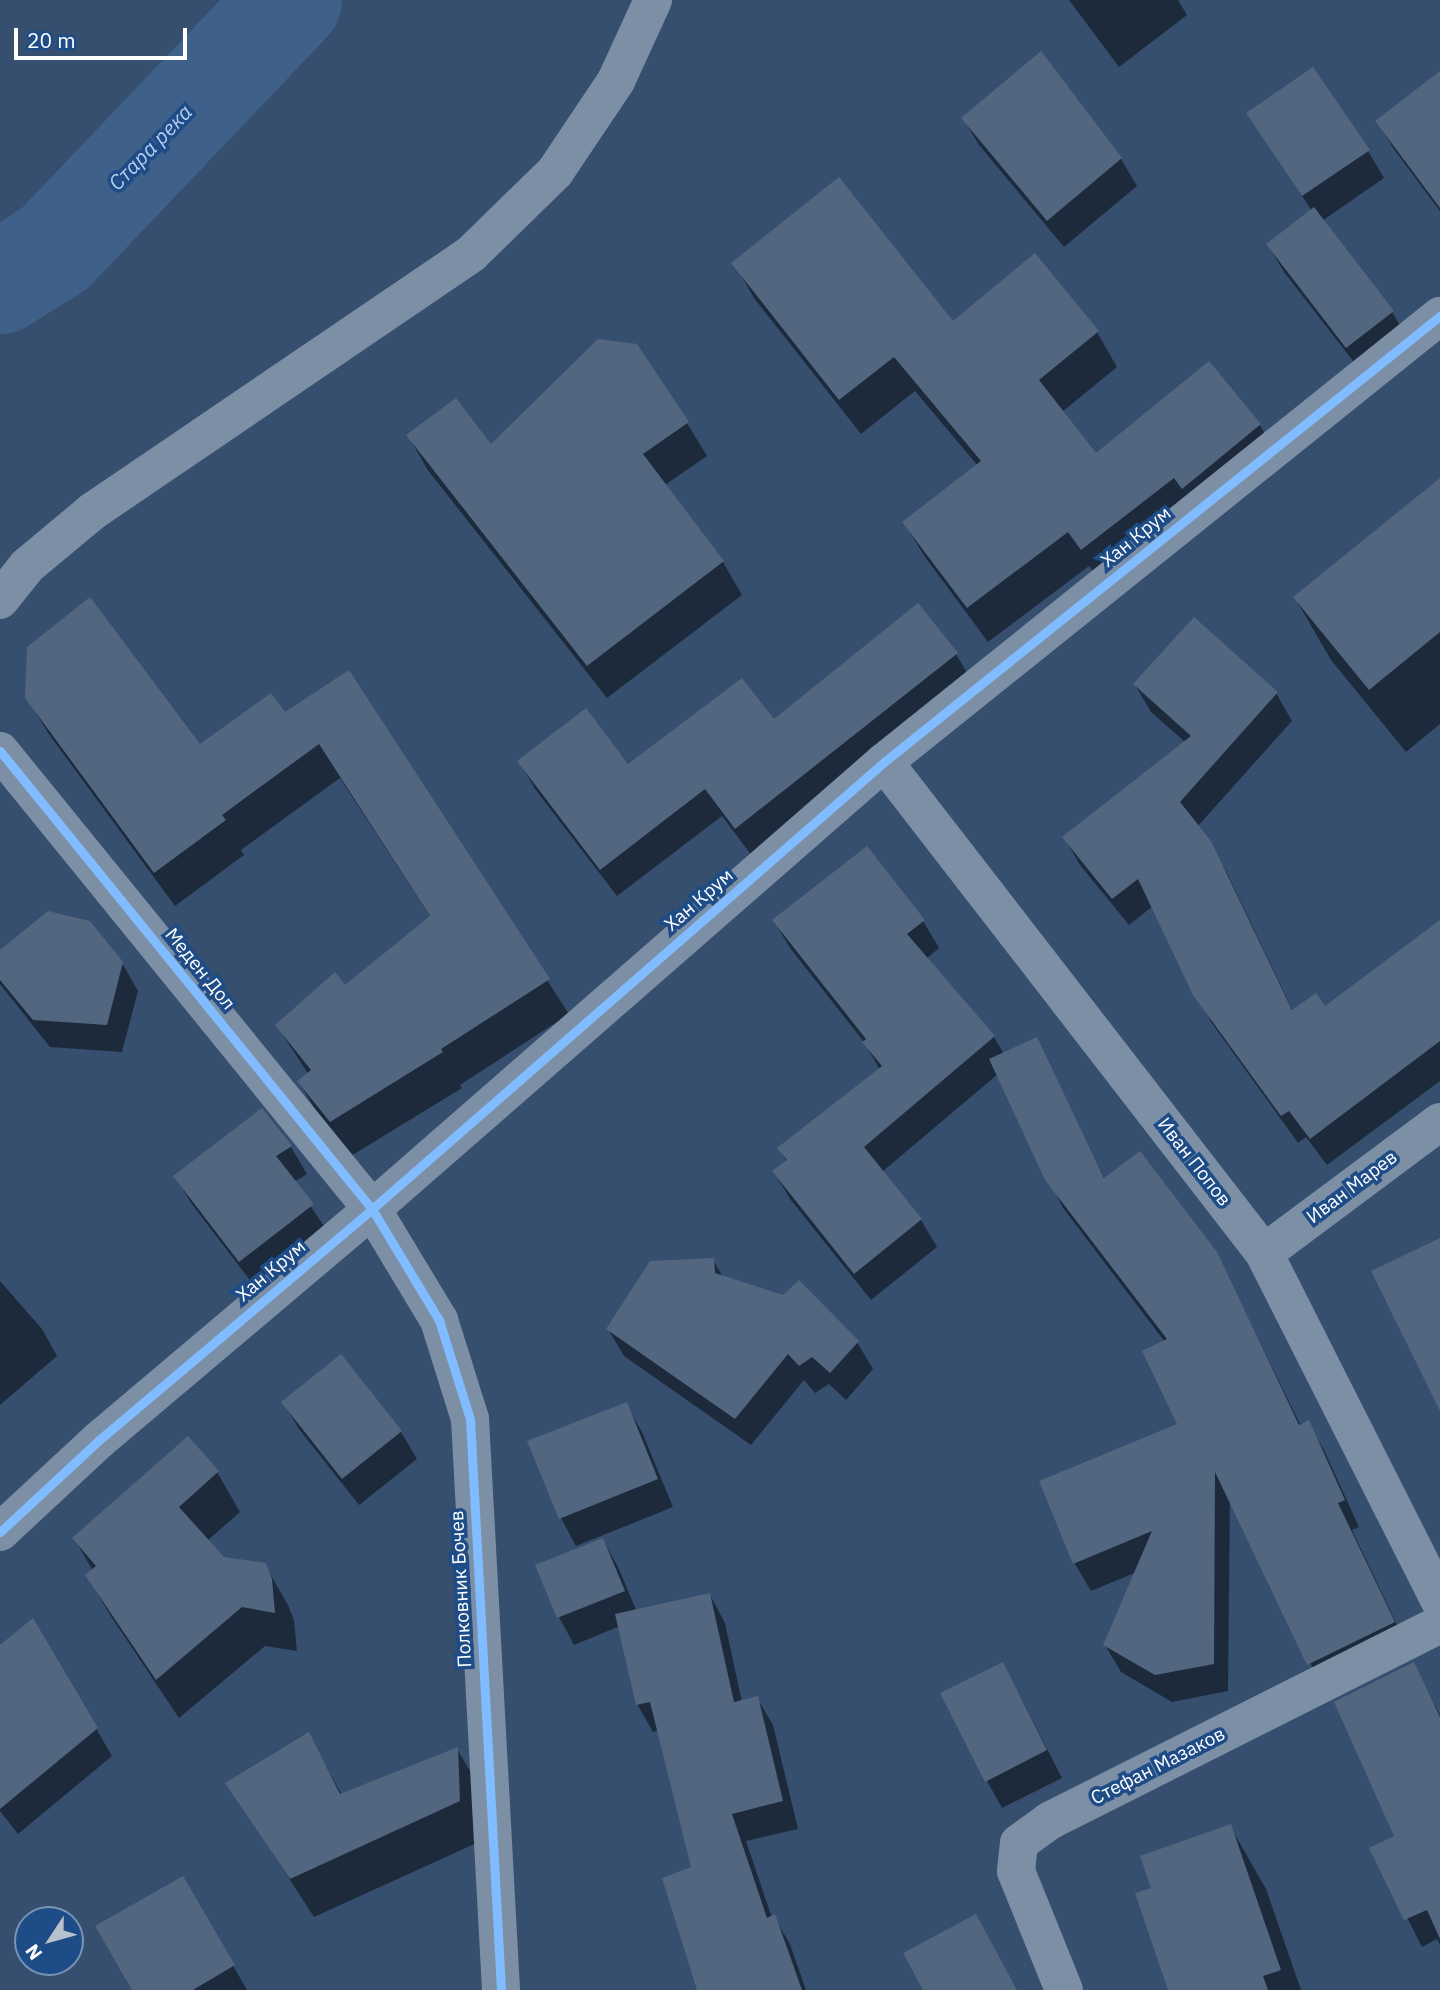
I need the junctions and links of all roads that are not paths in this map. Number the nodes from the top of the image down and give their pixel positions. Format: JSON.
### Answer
{"nodes":[{"id":1,"x":653,"y":0,"type":"edge"},
{"id":2,"x":1440,"y":316,"type":"edge"},
{"id":3,"x":0,"y":600,"type":"edge"},
{"id":4,"x":0,"y":751,"type":"edge"},
{"id":5,"x":884,"y":762,"type":"junction"},
{"id":6,"x":1440,"y":1122,"type":"edge"},
{"id":7,"x":372,"y":1209,"type":"junction"},
{"id":8,"x":1264,"y":1253,"type":"junction"},
{"id":9,"x":0,"y":1532,"type":"edge"},
{"id":10,"x":1440,"y":1602,"type":"edge"},
{"id":11,"x":1440,"y":1624,"type":"edge"},
{"id":12,"x":501,"y":1990,"type":"edge"},
{"id":13,"x":1064,"y":1990,"type":"edge"}],
"edges":[{"from":1,"to":3,"type":"street"},
{"from":2,"to":5,"type":"street","name":"Хан Крум"},
{"from":4,"to":7,"type":"street","name":"Меден Дол"},
{"from":5,"to":7,"type":"street","name":"Хан Крум"},
{"from":5,"to":8,"type":"street","name":"Иван Попов"},
{"from":6,"to":8,"type":"street","name":"Иван Марев"},
{"from":7,"to":9,"type":"street","name":"Хан Крум"},
{"from":7,"to":12,"type":"street","name":"Полковник Бочев"},
{"from":8,"to":10,"type":"street","name":"Иван Попов"},
{"from":11,"to":13,"type":"street","name":"Стефан Мазаков"}]}
